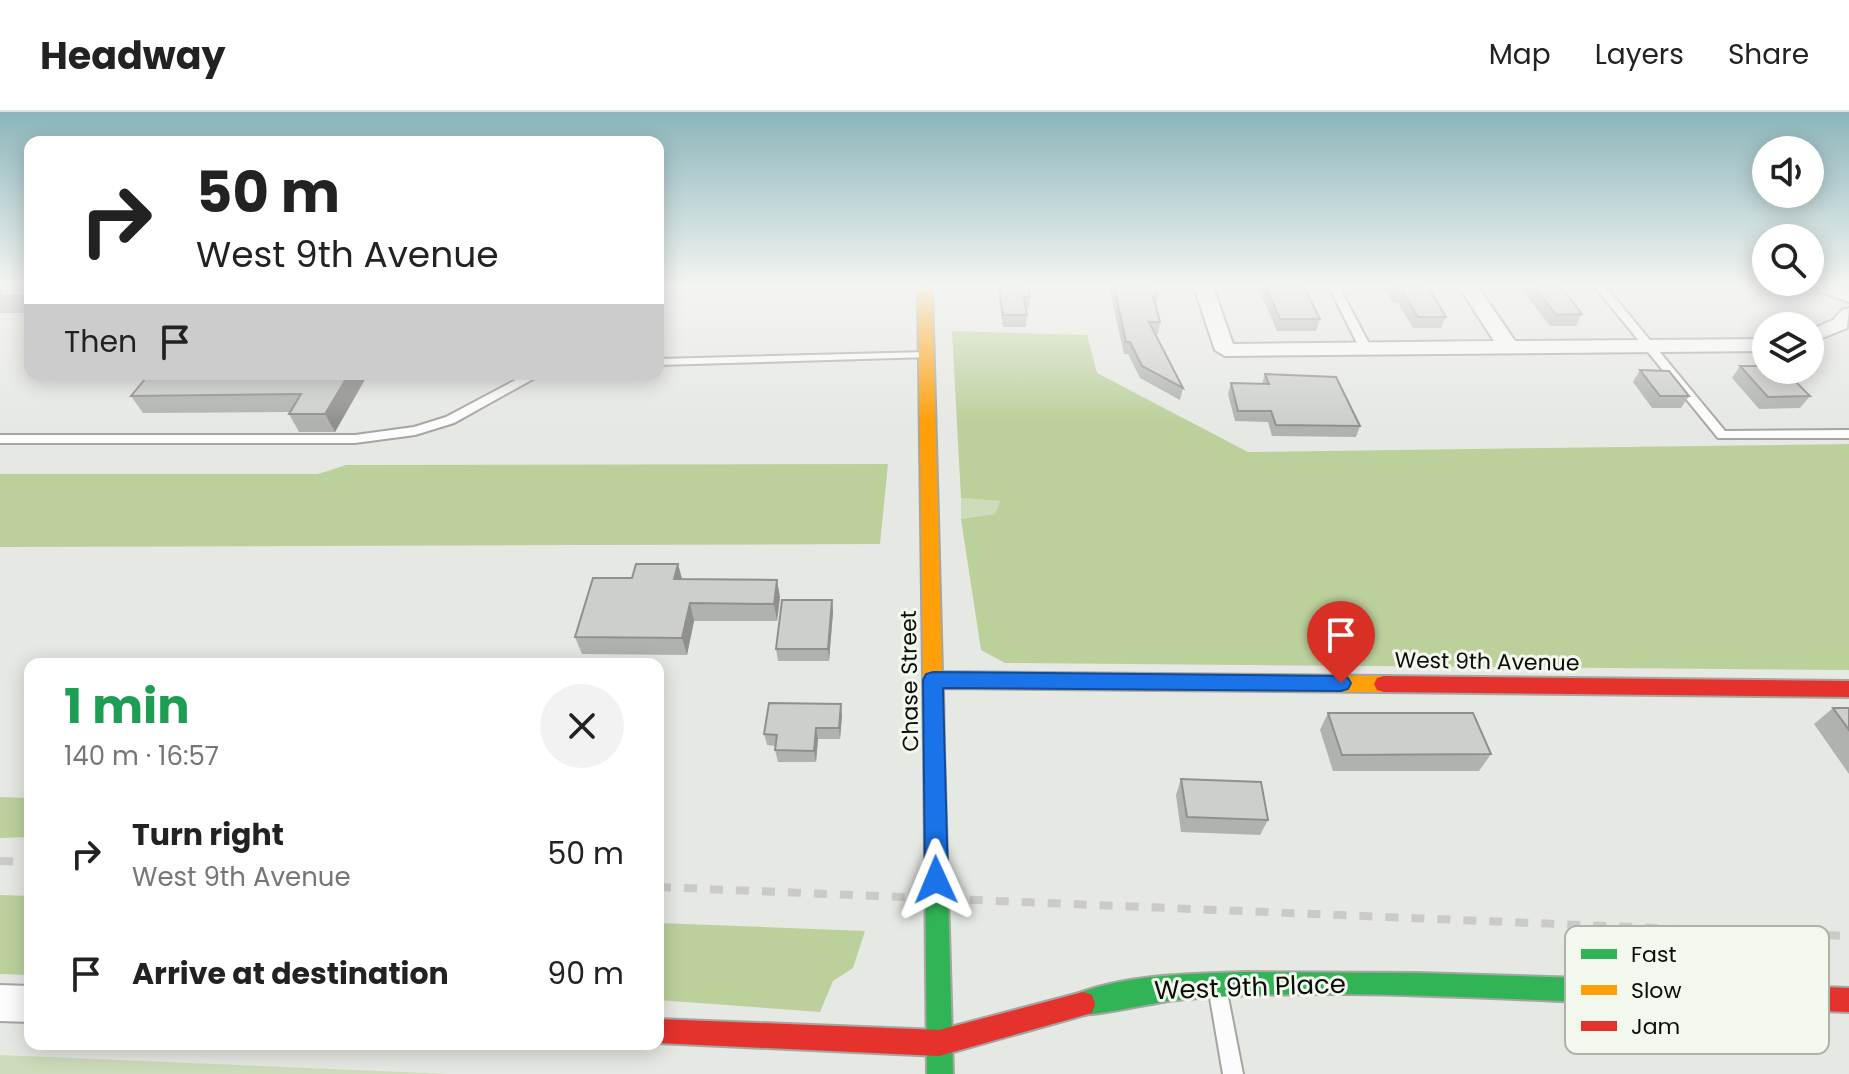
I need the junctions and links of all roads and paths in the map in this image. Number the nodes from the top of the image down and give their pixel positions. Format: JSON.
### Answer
{"nodes":[{"id":1,"x":926,"y":332,"type":"edge"},
{"id":2,"x":1219,"y":332,"type":"edge"},
{"id":3,"x":1357,"y":332,"type":"edge"},
{"id":4,"x":1498,"y":332,"type":"edge"},
{"id":5,"x":1638,"y":332,"type":"edge"},
{"id":6,"x":1752,"y":345,"type":"edge"},
{"id":7,"x":1509,"y":348,"type":"junction"},
{"id":8,"x":1651,"y":348,"type":"junction"},
{"id":9,"x":1366,"y":349,"type":"junction"},
{"id":10,"x":926,"y":355,"type":"junction"},
{"id":11,"x":664,"y":362,"type":"edge"},
{"id":12,"x":525,"y":380,"type":"edge"},
{"id":13,"x":1849,"y":434,"type":"edge"},
{"id":14,"x":0,"y":439,"type":"edge"},
{"id":15,"x":933,"y":680,"type":"junction"},
{"id":16,"x":1849,"y":689,"type":"edge"},
{"id":17,"x":1216,"y":984,"type":"junction"},
{"id":18,"x":1565,"y":990,"type":"edge"},
{"id":19,"x":1829,"y":999,"type":"edge"},
{"id":20,"x":1849,"y":1000,"type":"edge"},
{"id":21,"x":0,"y":1003,"type":"edge"},
{"id":22,"x":24,"y":1004,"type":"edge"},
{"id":23,"x":664,"y":1031,"type":"edge"},
{"id":24,"x":939,"y":1043,"type":"junction"},
{"id":25,"x":940,"y":1074,"type":"edge"},
{"id":26,"x":1233,"y":1074,"type":"edge"}],
"edges":[{"from":1,"to":10,"type":"street","name":"Chase Street"},
{"from":2,"to":9,"type":"street"},
{"from":3,"to":9,"type":"lane"},
{"from":4,"to":7,"type":"street"},
{"from":5,"to":8,"type":"lane"},
{"from":6,"to":8,"type":"street"},
{"from":7,"to":8,"type":"street"},
{"from":7,"to":9,"type":"street"},
{"from":8,"to":13,"type":"lane"},
{"from":10,"to":11,"type":"lane"},
{"from":10,"to":15,"type":"street","name":"Chase Street"},
{"from":12,"to":14,"type":"lane"},
{"from":15,"to":16,"type":"street","name":"West 9th Avenue"},
{"from":15,"to":24,"type":"street","name":"Chase Street"},
{"from":17,"to":18,"type":"street","name":"West 9th Place"},
{"from":17,"to":24,"type":"street","name":"West 9th Place"},
{"from":17,"to":26,"type":"lane"},
{"from":19,"to":20,"type":"street","name":"West 9th Place"},
{"from":21,"to":22,"type":"street"},
{"from":23,"to":24,"type":"street","name":"West 9th Place"},
{"from":24,"to":25,"type":"street","name":"Chase Street"}]}
